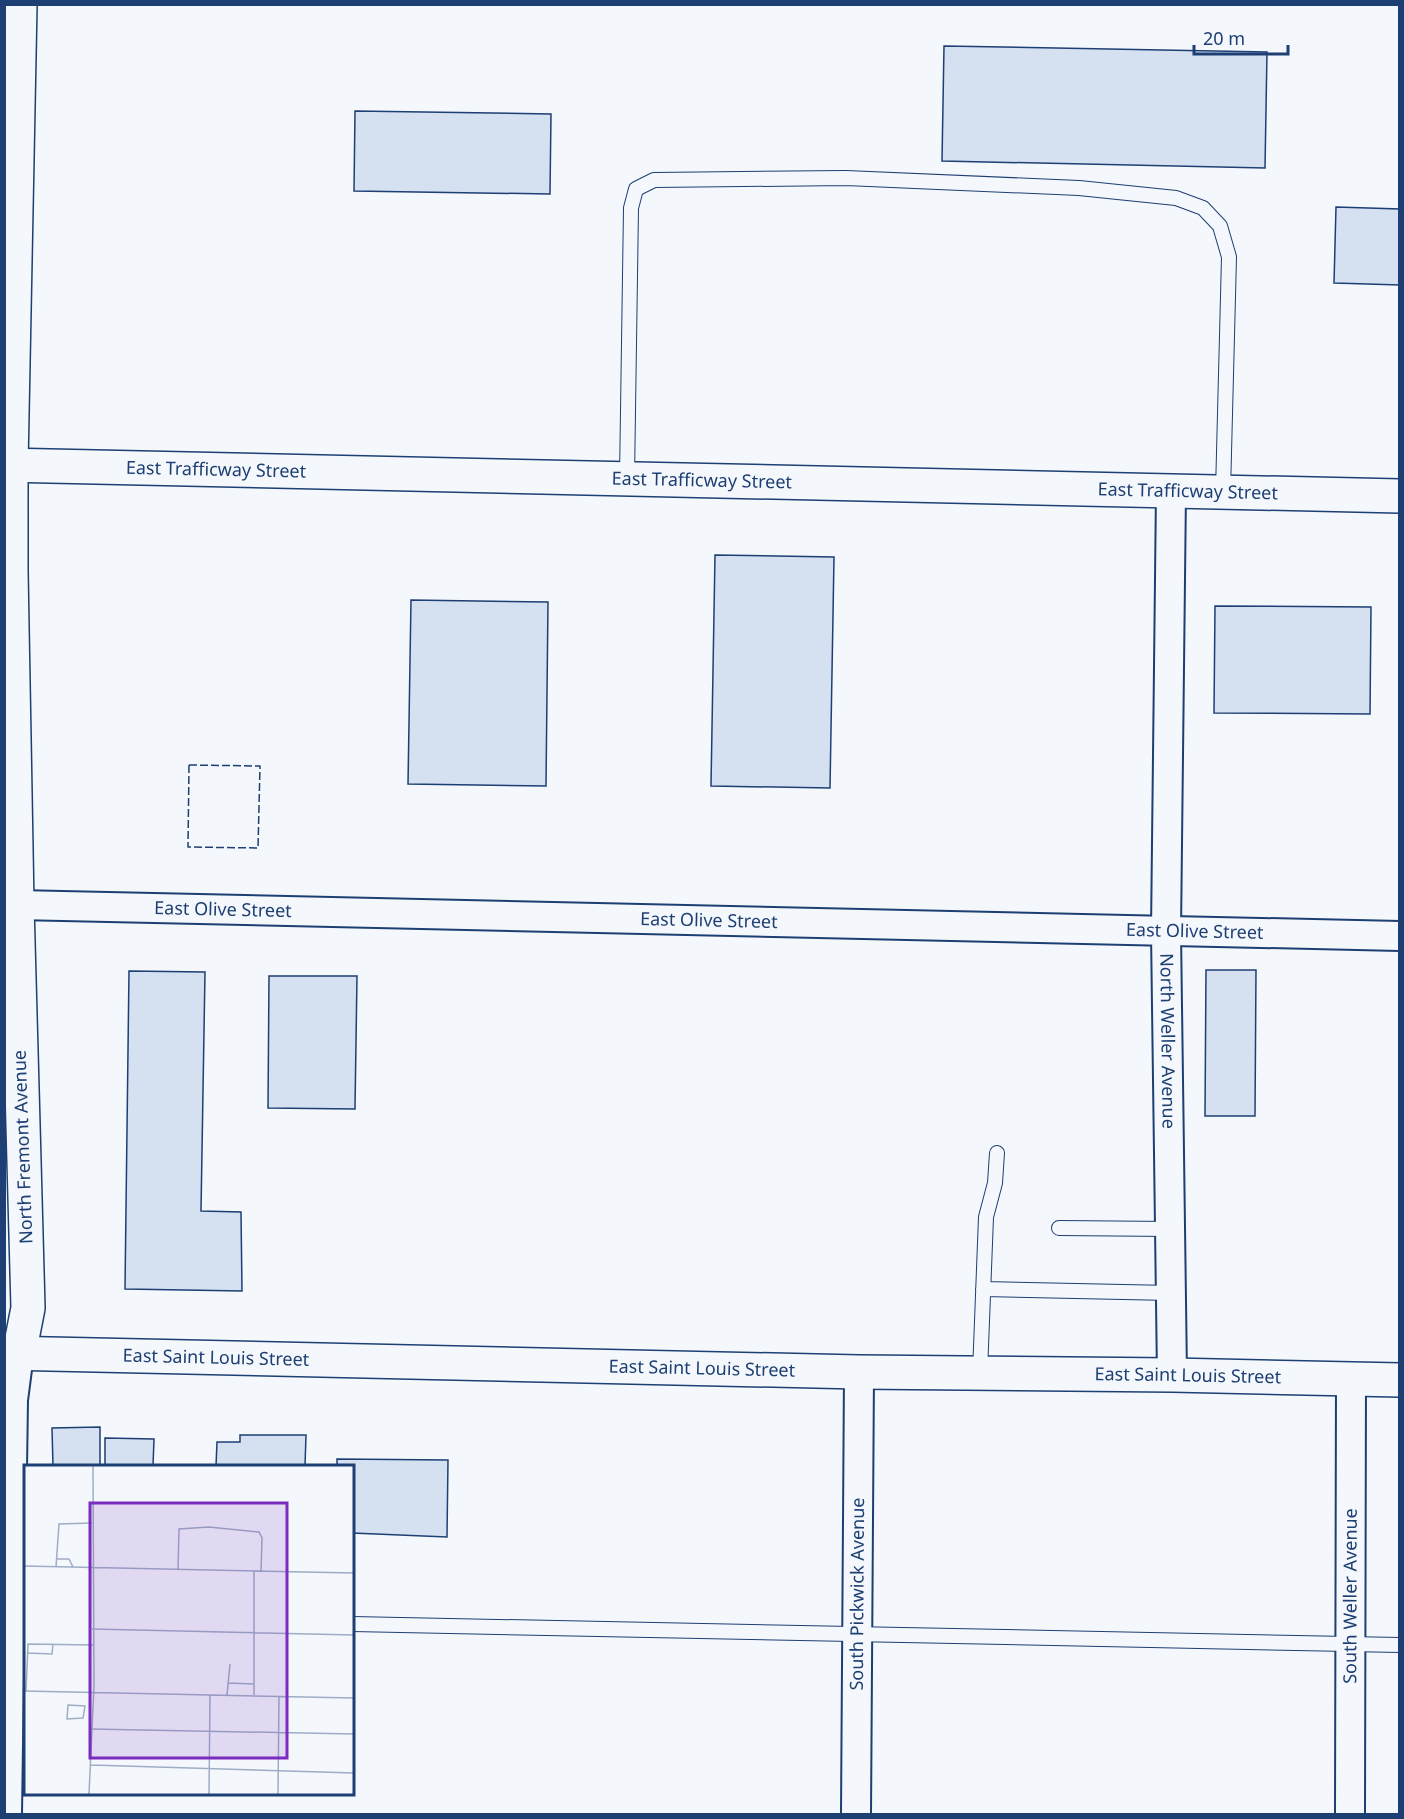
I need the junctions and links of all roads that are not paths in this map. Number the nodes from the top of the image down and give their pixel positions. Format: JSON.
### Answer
{"nodes":[{"id":1,"x":20,"y":4,"type":"edge"},
{"id":2,"x":11,"y":149,"type":"edge"},
{"id":3,"x":8,"y":465,"type":"edge"},
{"id":4,"x":627,"y":478,"type":"junction"},
{"id":5,"x":1171,"y":491,"type":"junction"},
{"id":6,"x":1223,"y":492,"type":"junction"},
{"id":7,"x":1400,"y":496,"type":"edge"},
{"id":8,"x":17,"y":905,"type":"junction"},
{"id":9,"x":1166,"y":932,"type":"junction"},
{"id":10,"x":1400,"y":936,"type":"edge"},
{"id":11,"x":12,"y":1015,"type":"edge"},
{"id":12,"x":997,"y":1153,"type":"dead end"},
{"id":13,"x":1059,"y":1228,"type":"dead end"},
{"id":14,"x":1170,"y":1229,"type":"junction"},
{"id":15,"x":983,"y":1289,"type":"junction"},
{"id":16,"x":1171,"y":1293,"type":"junction"},
{"id":17,"x":12,"y":1353,"type":"edge"},
{"id":18,"x":859,"y":1372,"type":"junction"},
{"id":19,"x":980,"y":1373,"type":"junction"},
{"id":20,"x":1172,"y":1375,"type":"junction"},
{"id":21,"x":1352,"y":1379,"type":"junction"},
{"id":22,"x":1400,"y":1380,"type":"edge"},
{"id":23,"x":8,"y":1486,"type":"edge"},
{"id":24,"x":18,"y":1617,"type":"edge"},
{"id":25,"x":354,"y":1624,"type":"edge"},
{"id":26,"x":858,"y":1635,"type":"junction"},
{"id":27,"x":1351,"y":1644,"type":"junction"},
{"id":28,"x":1400,"y":1645,"type":"edge"},
{"id":29,"x":7,"y":1815,"type":"edge"},
{"id":30,"x":856,"y":1815,"type":"edge"},
{"id":31,"x":1350,"y":1815,"type":"edge"}],
"edges":[{"from":1,"to":2,"type":"main road","name":"North Fremont Avenue"},
{"from":2,"to":3,"type":"main road","name":"North Fremont Avenue"},
{"from":3,"to":4,"type":"main road","name":"East Trafficway Street"},
{"from":3,"to":8,"type":"main road","name":"North Fremont Avenue"},
{"from":4,"to":5,"type":"main road","name":"East Trafficway Street"},
{"from":4,"to":6,"type":"lane"},
{"from":5,"to":6,"type":"main road","name":"East Trafficway Street"},
{"from":5,"to":9,"type":"street","name":"North Weller Avenue"},
{"from":6,"to":7,"type":"main road","name":"East Trafficway Street"},
{"from":8,"to":9,"type":"street","name":"East Olive Street"},
{"from":8,"to":11,"type":"main road","name":"North Fremont Avenue"},
{"from":9,"to":10,"type":"street","name":"East Olive Street"},
{"from":9,"to":14,"type":"street","name":"North Weller Avenue"},
{"from":11,"to":17,"type":"main road","name":"North Fremont Avenue"},
{"from":12,"to":15,"type":"lane"},
{"from":13,"to":14,"type":"lane"},
{"from":14,"to":16,"type":"street","name":"North Weller Avenue"},
{"from":15,"to":16,"type":"lane"},
{"from":15,"to":19,"type":"lane"},
{"from":16,"to":20,"type":"street","name":"North Weller Avenue"},
{"from":17,"to":18,"type":"main road","name":"East Saint Louis Street"},
{"from":17,"to":23,"type":"street"},
{"from":18,"to":19,"type":"main road","name":"East Saint Louis Street"},
{"from":18,"to":26,"type":"street","name":"South Pickwick Avenue"},
{"from":19,"to":20,"type":"main road","name":"East Saint Louis Street"},
{"from":20,"to":21,"type":"main road","name":"East Saint Louis Street"},
{"from":21,"to":22,"type":"main road","name":"East Saint Louis Street"},
{"from":21,"to":27,"type":"street","name":"South Weller Avenue"},
{"from":23,"to":24,"type":"street"},
{"from":24,"to":29,"type":"street"},
{"from":25,"to":26,"type":"lane"},
{"from":26,"to":27,"type":"lane"},
{"from":26,"to":30,"type":"street","name":"South Pickwick Avenue"},
{"from":27,"to":28,"type":"lane"},
{"from":27,"to":31,"type":"street","name":"South Weller Avenue"}]}
